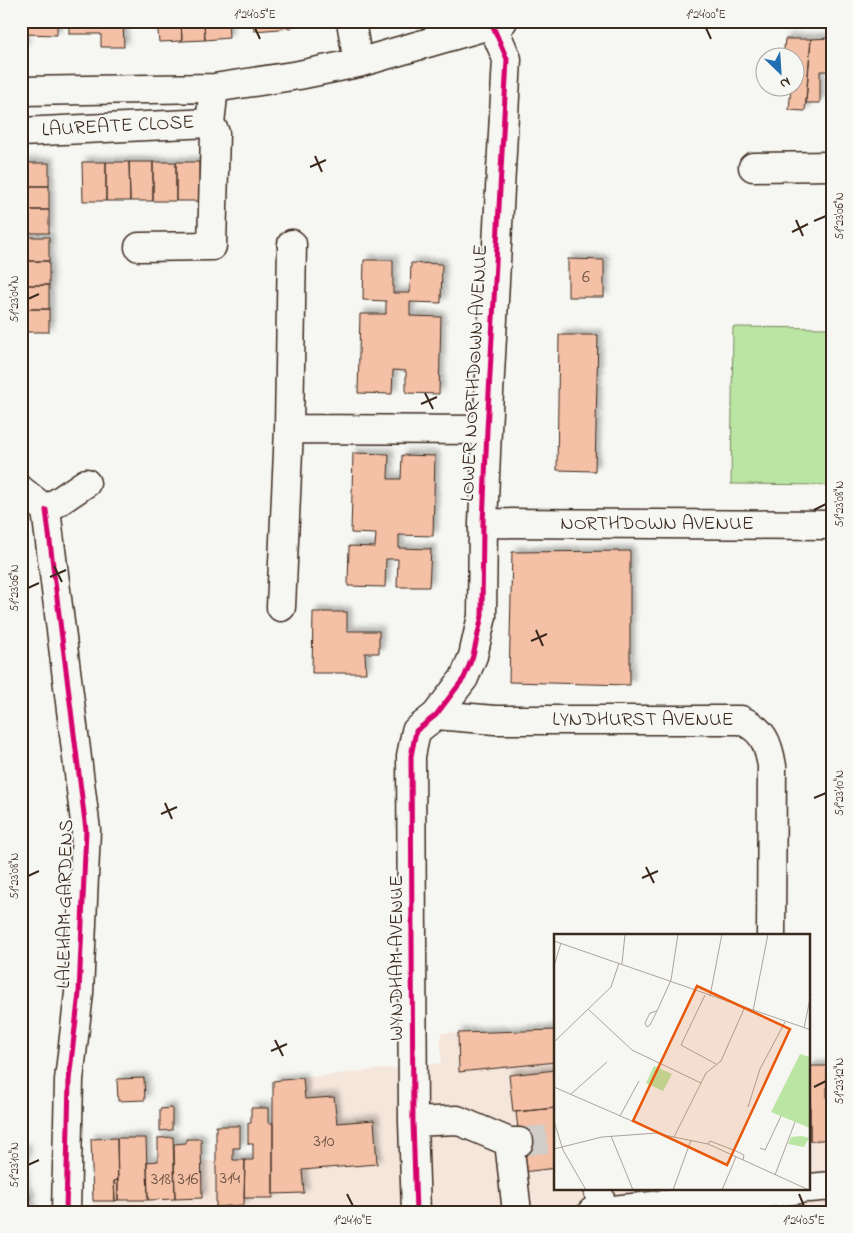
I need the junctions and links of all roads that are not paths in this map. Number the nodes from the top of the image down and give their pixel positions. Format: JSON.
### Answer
{"nodes":[{"id":1,"x":350,"y":21,"type":"edge"},
{"id":2,"x":498,"y":23,"type":"edge"},
{"id":3,"x":358,"y":63,"type":"junction"},
{"id":4,"x":214,"y":88,"type":"junction"},
{"id":5,"x":21,"y":91,"type":"edge"},
{"id":6,"x":210,"y":123,"type":"junction"},
{"id":7,"x":21,"y":132,"type":"edge"},
{"id":8,"x":832,"y":166,"type":"edge"},
{"id":9,"x":753,"y":167,"type":"dead end"},
{"id":10,"x":292,"y":244,"type":"dead end"},
{"id":11,"x":139,"y":246,"type":"dead end"},
{"id":12,"x":289,"y":429,"type":"junction"},
{"id":13,"x":487,"y":430,"type":"junction"},
{"id":14,"x":86,"y":484,"type":"dead end"},
{"id":15,"x":21,"y":490,"type":"edge"},
{"id":16,"x":46,"y":510,"type":"junction"},
{"id":17,"x":483,"y":523,"type":"junction"},
{"id":18,"x":832,"y":525,"type":"edge"},
{"id":19,"x":281,"y":607,"type":"dead end"},
{"id":20,"x":436,"y":715,"type":"junction"},
{"id":21,"x":771,"y":934,"type":"edge"},
{"id":22,"x":413,"y":1122,"type":"junction"},
{"id":23,"x":832,"y":1186,"type":"edge"},
{"id":24,"x":810,"y":1188,"type":"edge"},
{"id":25,"x":780,"y":1190,"type":"edge"},
{"id":26,"x":760,"y":1191,"type":"edge"},
{"id":27,"x":597,"y":1204,"type":"edge"},
{"id":28,"x":713,"y":1206,"type":"edge"},
{"id":29,"x":66,"y":1212,"type":"edge"},
{"id":30,"x":416,"y":1212,"type":"edge"},
{"id":31,"x":517,"y":1212,"type":"edge"}],
"edges":[{"from":1,"to":3,"type":"street"},
{"from":2,"to":3,"type":"street"},
{"from":2,"to":13,"type":"street","name":"LOWER NORTHDOWN AVENUE"},
{"from":3,"to":4,"type":"street"},
{"from":4,"to":5,"type":"street"},
{"from":4,"to":6,"type":"street","name":"LAUREATE CLOSE"},
{"from":6,"to":7,"type":"street","name":"LAUREATE CLOSE"},
{"from":6,"to":11,"type":"street"},
{"from":8,"to":9,"type":"street"},
{"from":10,"to":12,"type":"street"},
{"from":12,"to":13,"type":"street"},
{"from":12,"to":19,"type":"street"},
{"from":13,"to":17,"type":"street","name":"LOWER NORTHDOWN AVENUE"},
{"from":14,"to":16,"type":"street"},
{"from":15,"to":16,"type":"street"},
{"from":16,"to":29,"type":"street","name":"LALEHAM GARDENS"},
{"from":17,"to":18,"type":"street","name":"NORTHDOWN AVENUE"},
{"from":17,"to":20,"type":"street","name":"LOWER NORTHDOWN AVENUE"},
{"from":20,"to":21,"type":"street","name":"LYNDHURST AVENUE"},
{"from":20,"to":22,"type":"street","name":"WYNDHAM AVENUE"},
{"from":22,"to":30,"type":"street","name":"WYNDHAM AVENUE"},
{"from":22,"to":31,"type":"street"},
{"from":23,"to":24,"type":"street"},
{"from":25,"to":26,"type":"street"},
{"from":26,"to":28,"type":"street"},
{"from":27,"to":28,"type":"street"}]}
